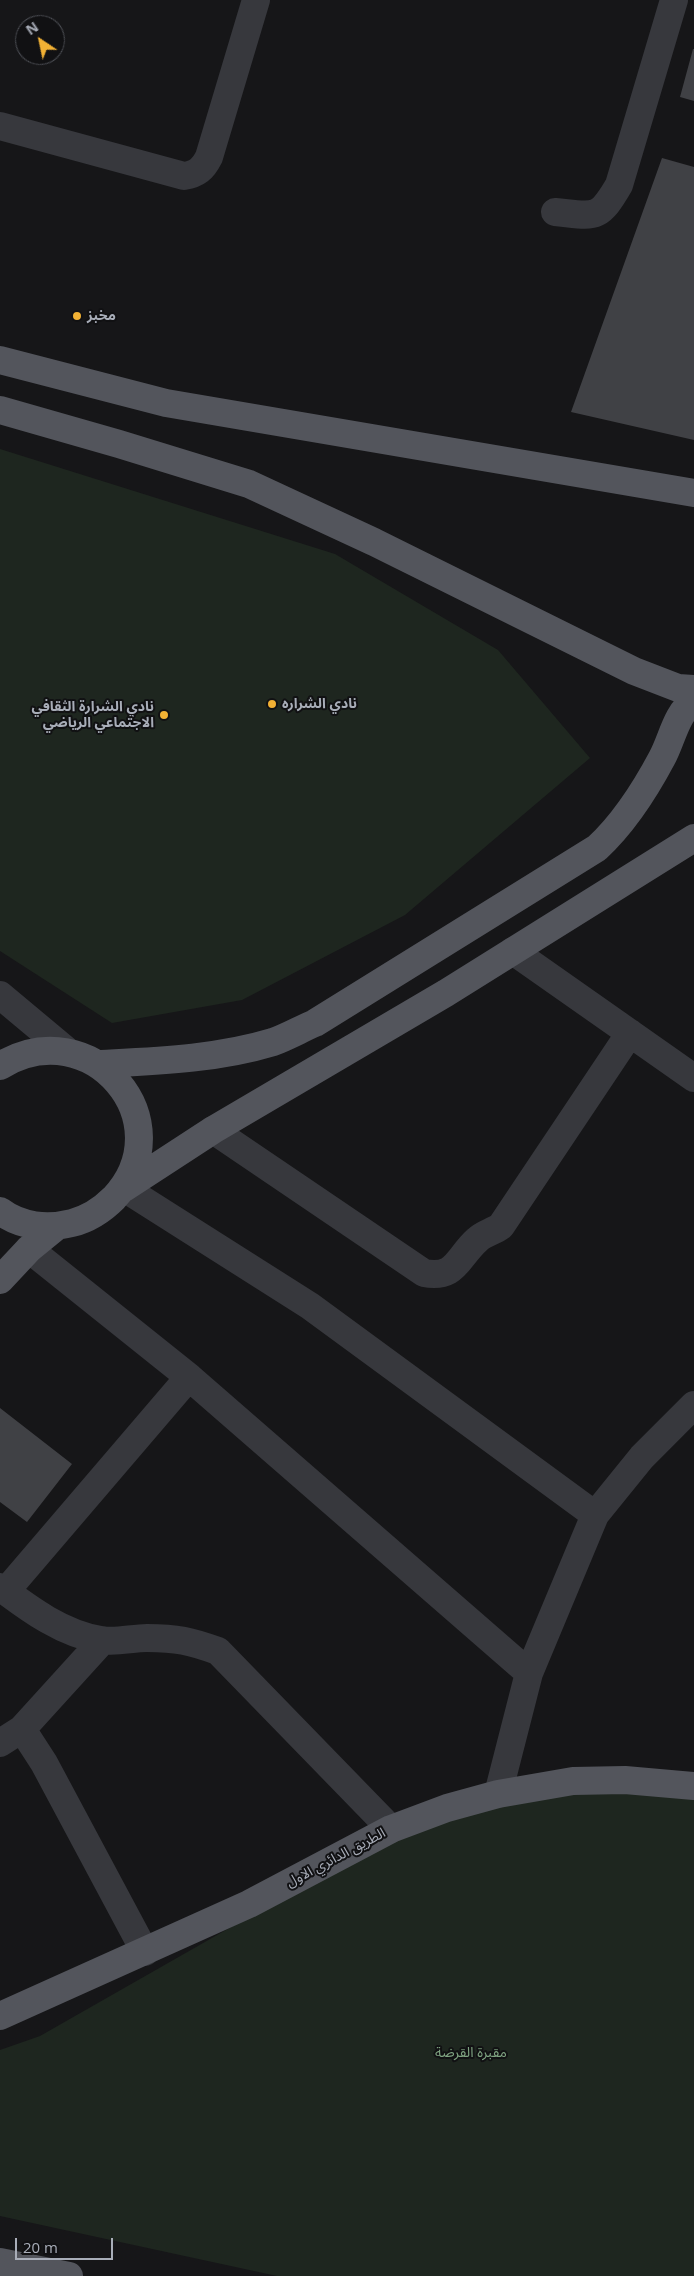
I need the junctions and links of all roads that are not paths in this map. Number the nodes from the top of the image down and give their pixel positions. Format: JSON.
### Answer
{"nodes":[{"id":1,"x":256,"y":0,"type":"edge"},
{"id":2,"x":674,"y":0,"type":"edge"},
{"id":3,"x":0,"y":126,"type":"edge"},
{"id":4,"x":555,"y":212,"type":"dead end"},
{"id":5,"x":0,"y":360,"type":"edge"},
{"id":6,"x":0,"y":410,"type":"edge"},
{"id":7,"x":694,"y":493,"type":"edge"},
{"id":8,"x":694,"y":689,"type":"edge"},
{"id":9,"x":694,"y":701,"type":"edge"},
{"id":10,"x":694,"y":838,"type":"edge"},
{"id":11,"x":513,"y":952,"type":"junction"},
{"id":12,"x":0,"y":995,"type":"edge"},
{"id":13,"x":630,"y":1033,"type":"junction"},
{"id":14,"x":67,"y":1051,"type":"junction"},
{"id":15,"x":99,"y":1064,"type":"junction"},
{"id":16,"x":0,"y":1066,"type":"edge"},
{"id":17,"x":694,"y":1078,"type":"edge"},
{"id":18,"x":213,"y":1130,"type":"junction"},
{"id":19,"x":124,"y":1188,"type":"junction"},
{"id":20,"x":0,"y":1211,"type":"edge"},
{"id":21,"x":56,"y":1227,"type":"junction"},
{"id":22,"x":29,"y":1250,"type":"junction"},
{"id":23,"x":0,"y":1280,"type":"edge"},
{"id":24,"x":189,"y":1377,"type":"junction"},
{"id":25,"x":694,"y":1405,"type":"edge"},
{"id":26,"x":596,"y":1515,"type":"junction"},
{"id":27,"x":3,"y":1589,"type":"edge"},
{"id":28,"x":102,"y":1641,"type":"junction"},
{"id":29,"x":529,"y":1673,"type":"junction"},
{"id":30,"x":11,"y":1736,"type":"edge"},
{"id":31,"x":694,"y":1786,"type":"edge"},
{"id":32,"x":498,"y":1794,"type":"junction"},
{"id":33,"x":391,"y":1830,"type":"junction"},
{"id":34,"x":145,"y":1952,"type":"junction"},
{"id":35,"x":0,"y":2016,"type":"edge"},
{"id":36,"x":0,"y":2262,"type":"edge"},
{"id":37,"x":69,"y":2276,"type":"edge"}],
"edges":[{"from":1,"to":3,"type":"street"},
{"from":2,"to":4,"type":"street"},
{"from":5,"to":7,"type":"main road"},
{"from":6,"to":8,"type":"main road"},
{"from":9,"to":15,"type":"main road"},
{"from":10,"to":11,"type":"main road"},
{"from":11,"to":13,"type":"street"},
{"from":11,"to":18,"type":"main road"},
{"from":12,"to":14,"type":"street"},
{"from":13,"to":17,"type":"street"},
{"from":13,"to":18,"type":"street"},
{"from":14,"to":15,"type":"main road"},
{"from":14,"to":16,"type":"main road"},
{"from":15,"to":19,"type":"main road"},
{"from":18,"to":19,"type":"main road"},
{"from":19,"to":21,"type":"main road"},
{"from":19,"to":26,"type":"street"},
{"from":20,"to":21,"type":"main road"},
{"from":21,"to":22,"type":"main road"},
{"from":22,"to":23,"type":"main road"},
{"from":22,"to":24,"type":"street"},
{"from":24,"to":27,"type":"street"},
{"from":24,"to":29,"type":"street"},
{"from":25,"to":26,"type":"street"},
{"from":26,"to":29,"type":"street"},
{"from":27,"to":28,"type":"street"},
{"from":28,"to":30,"type":"street"},
{"from":28,"to":33,"type":"street"},
{"from":29,"to":32,"type":"street"},
{"from":30,"to":34,"type":"street"},
{"from":31,"to":32,"type":"main road","name":"الطريق الدائري الاول"},
{"from":32,"to":33,"type":"main road","name":"الطريق الدائري الاول"},
{"from":33,"to":34,"type":"main road","name":"الطريق الدائري الاول"},
{"from":34,"to":35,"type":"main road","name":"الطريق الدائري الاول"},
{"from":36,"to":37,"type":"main road"}]}
